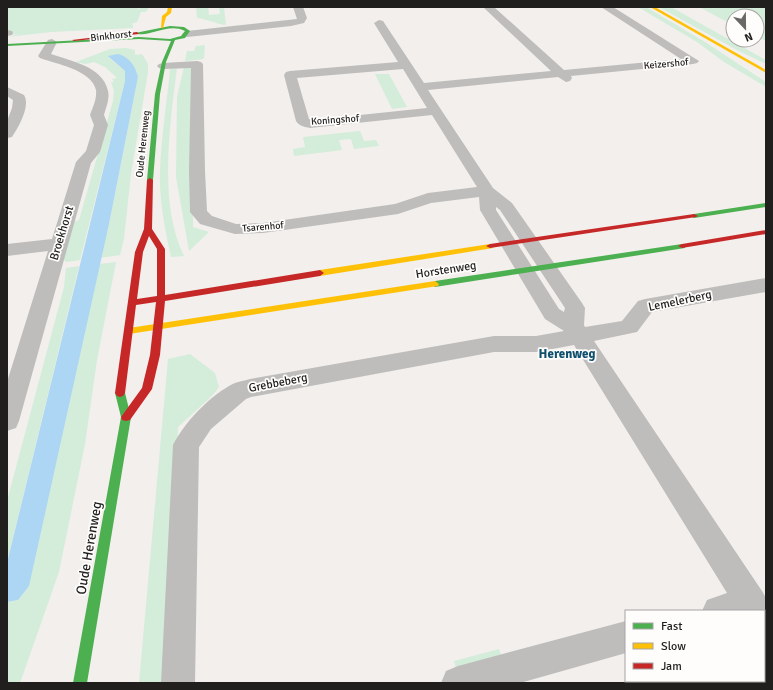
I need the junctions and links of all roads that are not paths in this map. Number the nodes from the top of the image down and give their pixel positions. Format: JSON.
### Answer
{"nodes":[{"id":1,"x":298,"y":7,"type":"edge"},
{"id":2,"x":488,"y":7,"type":"edge"},
{"id":3,"x":606,"y":7,"type":"edge"},
{"id":4,"x":652,"y":7,"type":"edge"},
{"id":5,"x":170,"y":10,"type":"edge"},
{"id":6,"x":379,"y":23,"type":"dead end"},
{"id":7,"x":162,"y":27,"type":"junction"},
{"id":8,"x":183,"y":30,"type":"junction"},
{"id":9,"x":149,"y":35,"type":"junction"},
{"id":10,"x":173,"y":40,"type":"junction"},
{"id":11,"x":52,"y":42,"type":"junction"},
{"id":12,"x":7,"y":46,"type":"edge"},
{"id":13,"x":159,"y":46,"type":"junction"},
{"id":14,"x":164,"y":64,"type":"junction"},
{"id":15,"x":406,"y":65,"type":"junction"},
{"id":16,"x":766,"y":72,"type":"edge"},
{"id":17,"x":563,"y":76,"type":"junction"},
{"id":18,"x":420,"y":87,"type":"junction"},
{"id":19,"x":7,"y":91,"type":"edge"},
{"id":20,"x":436,"y":111,"type":"junction"},
{"id":21,"x":7,"y":134,"type":"edge"},
{"id":22,"x":487,"y":191,"type":"junction"},
{"id":23,"x":766,"y":205,"type":"edge"},
{"id":24,"x":148,"y":229,"type":"junction"},
{"id":25,"x":766,"y":232,"type":"edge"},
{"id":26,"x":529,"y":240,"type":"junction"},
{"id":27,"x":60,"y":244,"type":"junction"},
{"id":28,"x":509,"y":244,"type":"junction"},
{"id":29,"x":7,"y":250,"type":"edge"},
{"id":30,"x":547,"y":267,"type":"junction"},
{"id":31,"x":526,"y":270,"type":"junction"},
{"id":32,"x":766,"y":285,"type":"edge"},
{"id":33,"x":161,"y":298,"type":"junction"},
{"id":34,"x":132,"y":303,"type":"junction"},
{"id":35,"x":158,"y":326,"type":"junction"},
{"id":36,"x":129,"y":330,"type":"junction"},
{"id":37,"x":576,"y":332,"type":"junction"},
{"id":38,"x":126,"y":417,"type":"junction"},
{"id":39,"x":7,"y":421,"type":"edge"},
{"id":40,"x":756,"y":610,"type":"edge"},
{"id":41,"x":625,"y":637,"type":"edge"},
{"id":42,"x":80,"y":683,"type":"edge"},
{"id":43,"x":178,"y":683,"type":"edge"},
{"id":44,"x":458,"y":683,"type":"edge"}],
"edges":[{"from":1,"to":8,"type":"street"},
{"from":2,"to":17,"type":"street"},
{"from":3,"to":17,"type":"street","name":"Keizershof"},
{"from":4,"to":16,"type":"street"},
{"from":5,"to":7,"type":"street"},
{"from":5,"to":8,"type":"street"},
{"from":6,"to":15,"type":"street"},
{"from":7,"to":8,"type":"street"},
{"from":7,"to":9,"type":"street"},
{"from":8,"to":10,"type":"street"},
{"from":9,"to":11,"type":"street","name":"Binkhorst"},
{"from":9,"to":13,"type":"street"},
{"from":10,"to":13,"type":"street"},
{"from":10,"to":14,"type":"street","name":"Oude Herenweg"},
{"from":11,"to":12,"type":"street","name":"Binkhorst"},
{"from":11,"to":27,"type":"street","name":"Broekhorst"},
{"from":13,"to":14,"type":"street"},
{"from":14,"to":22,"type":"street","name":"Tsarenhof"},
{"from":14,"to":24,"type":"street","name":"Oude Herenweg"},
{"from":15,"to":18,"type":"street"},
{"from":15,"to":20,"type":"street","name":"Koningshof"},
{"from":17,"to":18,"type":"street","name":"Keizershof"},
{"from":18,"to":20,"type":"street"},
{"from":19,"to":21,"type":"street"},
{"from":20,"to":22,"type":"street"},
{"from":22,"to":26,"type":"street"},
{"from":22,"to":28,"type":"street"},
{"from":23,"to":26,"type":"street","name":"Horstenweg"},
{"from":24,"to":33,"type":"street"},
{"from":24,"to":34,"type":"street","name":"Oude Herenweg"},
{"from":25,"to":30,"type":"street","name":"Horstenweg"},
{"from":26,"to":28,"type":"street","name":"Horstenweg"},
{"from":26,"to":30,"type":"street"},
{"from":27,"to":29,"type":"street"},
{"from":27,"to":39,"type":"street","name":"Broekhorst"},
{"from":28,"to":31,"type":"street"},
{"from":28,"to":33,"type":"street","name":"Horstenweg"},
{"from":30,"to":31,"type":"street","name":"Horstenweg"},
{"from":30,"to":37,"type":"street"},
{"from":31,"to":35,"type":"street","name":"Horstenweg"},
{"from":31,"to":37,"type":"street"},
{"from":32,"to":37,"type":"street","name":"Lemelerberg"},
{"from":33,"to":34,"type":"street","name":"Horstenweg"},
{"from":33,"to":35,"type":"street","name":"Oude Herenweg"},
{"from":34,"to":36,"type":"street","name":"Oude Herenweg"},
{"from":35,"to":36,"type":"street","name":"Horstenweg"},
{"from":35,"to":38,"type":"street","name":"Oude Herenweg"},
{"from":36,"to":38,"type":"street","name":"Oude Herenweg"},
{"from":37,"to":40,"type":"street"},
{"from":37,"to":43,"type":"street","name":"Grebbeberg"},
{"from":38,"to":42,"type":"street","name":"Oude Herenweg"},
{"from":41,"to":44,"type":"street"}]}
